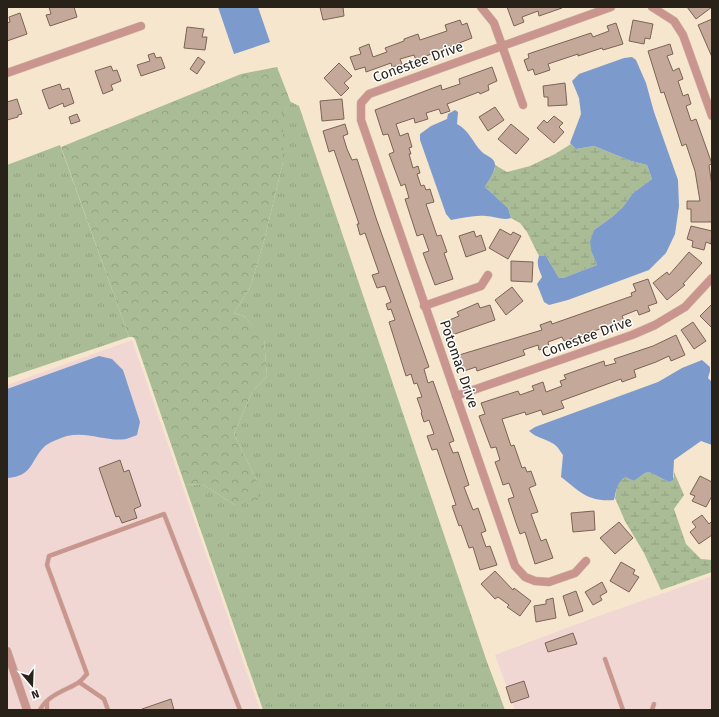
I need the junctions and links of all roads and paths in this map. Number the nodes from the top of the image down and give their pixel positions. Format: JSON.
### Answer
{"nodes":[{"id":1,"x":481,"y":7,"type":"edge"},
{"id":2,"x":611,"y":7,"type":"edge"},
{"id":3,"x":652,"y":7,"type":"edge"},
{"id":4,"x":141,"y":26,"type":"dead end"},
{"id":5,"x":503,"y":46,"type":"junction"},
{"id":6,"x":7,"y":73,"type":"edge"},
{"id":7,"x":369,"y":94,"type":"joint"},
{"id":8,"x":523,"y":105,"type":"dead end"},
{"id":9,"x":712,"y":116,"type":"edge"},
{"id":10,"x":488,"y":275,"type":"dead end"},
{"id":11,"x":712,"y":278,"type":"edge"},
{"id":12,"x":424,"y":306,"type":"junction"},
{"id":13,"x":456,"y":396,"type":"junction"},
{"id":14,"x":586,"y":561,"type":"dead end"},
{"id":15,"x":7,"y":651,"type":"edge"},
{"id":16,"x":605,"y":659,"type":"dead end"},
{"id":17,"x":79,"y":682,"type":"junction"},
{"id":18,"x":47,"y":702,"type":"junction"},
{"id":19,"x":654,"y":704,"type":"dead end"},
{"id":20,"x":27,"y":710,"type":"edge"},
{"id":21,"x":40,"y":710,"type":"edge"},
{"id":22,"x":47,"y":710,"type":"edge"},
{"id":23,"x":108,"y":710,"type":"edge"},
{"id":24,"x":240,"y":710,"type":"edge"},
{"id":25,"x":623,"y":710,"type":"edge"},
{"id":26,"x":652,"y":710,"type":"edge"}],
"edges":[{"from":1,"to":5,"type":"street"},
{"from":2,"to":5,"type":"street","name":"Conestee Drive"},
{"from":3,"to":9,"type":"street"},
{"from":4,"to":6,"type":"street"},
{"from":5,"to":7,"type":"street","name":"Conestee Drive"},
{"from":5,"to":8,"type":"street"},
{"from":7,"to":12,"type":"street","name":"Potomac Drive"},
{"from":10,"to":12,"type":"street"},
{"from":11,"to":13,"type":"street","name":"Conestee Drive"},
{"from":12,"to":13,"type":"street","name":"Potomac Drive"},
{"from":13,"to":14,"type":"street","name":"Potomac Drive"},
{"from":15,"to":20,"type":"street"},
{"from":16,"to":25,"type":"lane"},
{"from":17,"to":18,"type":"lane"},
{"from":17,"to":23,"type":"lane"},
{"from":17,"to":24,"type":"lane"},
{"from":18,"to":21,"type":"lane"},
{"from":18,"to":22,"type":"lane"},
{"from":19,"to":26,"type":"lane"}]}
